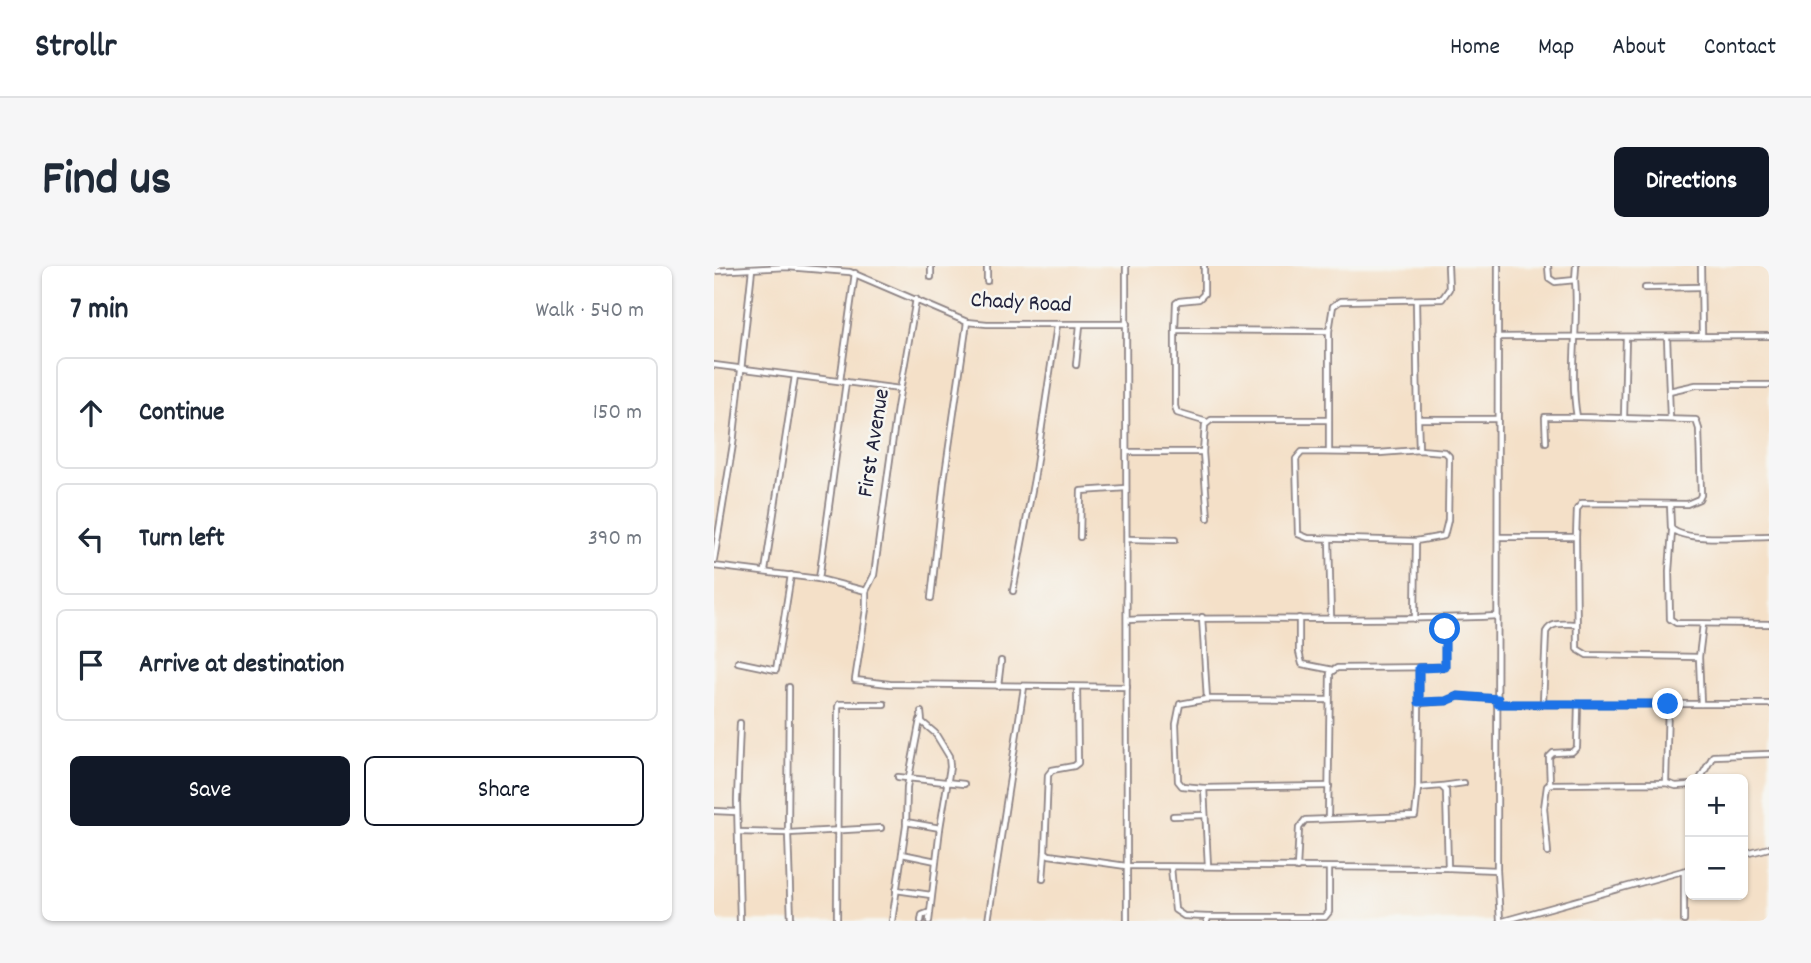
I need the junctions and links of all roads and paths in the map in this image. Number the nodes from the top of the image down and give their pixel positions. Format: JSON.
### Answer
{"nodes":[{"id":1,"x":931,"y":266,"type":"edge"},
{"id":2,"x":987,"y":266,"type":"edge"},
{"id":3,"x":1126,"y":266,"type":"edge"},
{"id":4,"x":1204,"y":266,"type":"edge"},
{"id":5,"x":1448,"y":266,"type":"edge"},
{"id":6,"x":1498,"y":266,"type":"edge"},
{"id":7,"x":1548,"y":266,"type":"edge"},
{"id":8,"x":1576,"y":266,"type":"edge"},
{"id":9,"x":1700,"y":266,"type":"edge"},
{"id":10,"x":787,"y":267,"type":"edge"},
{"id":11,"x":752,"y":270,"type":"junction"},
{"id":12,"x":714,"y":271,"type":"edge"},
{"id":13,"x":855,"y":273,"type":"junction"},
{"id":14,"x":931,"y":277,"type":"dead end"},
{"id":15,"x":1575,"y":280,"type":"junction"},
{"id":16,"x":987,"y":281,"type":"dead end"},
{"id":17,"x":1700,"y":287,"type":"junction"},
{"id":18,"x":1645,"y":288,"type":"dead end"},
{"id":19,"x":916,"y":299,"type":"junction"},
{"id":20,"x":1416,"y":300,"type":"junction"},
{"id":21,"x":967,"y":322,"type":"junction"},
{"id":22,"x":1080,"y":324,"type":"junction"},
{"id":23,"x":1127,"y":324,"type":"junction"},
{"id":24,"x":1057,"y":325,"type":"junction"},
{"id":25,"x":1175,"y":330,"type":"junction"},
{"id":26,"x":1329,"y":331,"type":"junction"},
{"id":27,"x":1702,"y":336,"type":"junction"},
{"id":28,"x":1769,"y":336,"type":"edge"},
{"id":29,"x":1497,"y":337,"type":"junction"},
{"id":30,"x":1575,"y":337,"type":"junction"},
{"id":31,"x":1626,"y":337,"type":"junction"},
{"id":32,"x":1667,"y":337,"type":"junction"},
{"id":33,"x":714,"y":365,"type":"edge"},
{"id":34,"x":1076,"y":365,"type":"dead end"},
{"id":35,"x":741,"y":370,"type":"junction"},
{"id":36,"x":795,"y":376,"type":"junction"},
{"id":37,"x":843,"y":381,"type":"junction"},
{"id":38,"x":1769,"y":385,"type":"edge"},
{"id":39,"x":900,"y":389,"type":"junction"},
{"id":40,"x":1669,"y":391,"type":"junction"},
{"id":41,"x":1577,"y":417,"type":"junction"},
{"id":42,"x":1625,"y":418,"type":"junction"},
{"id":43,"x":1670,"y":418,"type":"junction"},
{"id":44,"x":1418,"y":419,"type":"junction"},
{"id":45,"x":1497,"y":419,"type":"junction"},
{"id":46,"x":1329,"y":420,"type":"junction"},
{"id":47,"x":1207,"y":422,"type":"junction"},
{"id":48,"x":1546,"y":442,"type":"dead end"},
{"id":49,"x":1419,"y":450,"type":"junction"},
{"id":50,"x":1329,"y":451,"type":"junction"},
{"id":51,"x":1128,"y":452,"type":"junction"},
{"id":52,"x":1203,"y":452,"type":"junction"},
{"id":53,"x":1126,"y":488,"type":"junction"},
{"id":54,"x":1670,"y":504,"type":"junction"},
{"id":55,"x":1208,"y":518,"type":"dead end"},
{"id":56,"x":1672,"y":531,"type":"junction"},
{"id":57,"x":1769,"y":536,"type":"edge"},
{"id":58,"x":1080,"y":537,"type":"dead end"},
{"id":59,"x":1499,"y":537,"type":"junction"},
{"id":60,"x":1576,"y":537,"type":"junction"},
{"id":61,"x":1128,"y":539,"type":"junction"},
{"id":62,"x":1329,"y":539,"type":"junction"},
{"id":63,"x":1175,"y":540,"type":"dead end"},
{"id":64,"x":1416,"y":541,"type":"junction"},
{"id":65,"x":714,"y":560,"type":"edge"},
{"id":66,"x":714,"y":566,"type":"edge"},
{"id":67,"x":765,"y":571,"type":"junction"},
{"id":68,"x":791,"y":575,"type":"junction"},
{"id":69,"x":819,"y":579,"type":"junction"},
{"id":70,"x":866,"y":592,"type":"junction"},
{"id":71,"x":1013,"y":592,"type":"dead end"},
{"id":72,"x":932,"y":598,"type":"dead end"},
{"id":73,"x":1497,"y":616,"type":"junction"},
{"id":74,"x":1202,"y":617,"type":"junction"},
{"id":75,"x":1299,"y":618,"type":"junction"},
{"id":76,"x":1331,"y":618,"type":"junction"},
{"id":77,"x":1415,"y":619,"type":"junction"},
{"id":78,"x":1128,"y":620,"type":"junction"},
{"id":79,"x":1575,"y":624,"type":"junction"},
{"id":80,"x":1703,"y":624,"type":"junction"},
{"id":81,"x":1769,"y":624,"type":"edge"},
{"id":82,"x":1445,"y":629,"type":"dead end"},
{"id":83,"x":1699,"y":657,"type":"junction"},
{"id":84,"x":1001,"y":661,"type":"dead end"},
{"id":85,"x":738,"y":662,"type":"dead end"},
{"id":86,"x":1419,"y":668,"type":"junction"},
{"id":87,"x":1333,"y":670,"type":"junction"},
{"id":88,"x":999,"y":686,"type":"junction"},
{"id":89,"x":1024,"y":686,"type":"junction"},
{"id":90,"x":789,"y":687,"type":"dead end"},
{"id":91,"x":1077,"y":687,"type":"junction"},
{"id":92,"x":1127,"y":687,"type":"junction"},
{"id":93,"x":1206,"y":699,"type":"junction"},
{"id":94,"x":1329,"y":700,"type":"junction"},
{"id":95,"x":1498,"y":701,"type":"junction"},
{"id":96,"x":1419,"y":702,"type":"junction"},
{"id":97,"x":1543,"y":703,"type":"junction"},
{"id":98,"x":884,"y":704,"type":"dead end"},
{"id":99,"x":1578,"y":704,"type":"junction"},
{"id":100,"x":1668,"y":704,"type":"junction"},
{"id":101,"x":1701,"y":704,"type":"junction"},
{"id":102,"x":1769,"y":704,"type":"edge"},
{"id":103,"x":740,"y":723,"type":"dead end"},
{"id":104,"x":1769,"y":754,"type":"edge"},
{"id":105,"x":1703,"y":774,"type":"edge"},
{"id":106,"x":898,"y":777,"type":"dead end"},
{"id":107,"x":909,"y":778,"type":"junction"},
{"id":108,"x":947,"y":782,"type":"junction"},
{"id":109,"x":1464,"y":783,"type":"dead end"},
{"id":110,"x":1666,"y":783,"type":"junction"},
{"id":111,"x":964,"y":784,"type":"dead end"},
{"id":112,"x":1550,"y":784,"type":"junction"},
{"id":113,"x":1685,"y":785,"type":"edge"},
{"id":114,"x":1329,"y":786,"type":"junction"},
{"id":115,"x":1441,"y":786,"type":"junction"},
{"id":116,"x":1204,"y":788,"type":"junction"},
{"id":117,"x":1418,"y":788,"type":"junction"},
{"id":118,"x":714,"y":811,"type":"edge"},
{"id":119,"x":737,"y":812,"type":"junction"},
{"id":120,"x":1205,"y":815,"type":"junction"},
{"id":121,"x":1173,"y":816,"type":"dead end"},
{"id":122,"x":1328,"y":818,"type":"junction"},
{"id":123,"x":906,"y":822,"type":"junction"},
{"id":124,"x":881,"y":828,"type":"dead end"},
{"id":125,"x":940,"y":828,"type":"junction"},
{"id":126,"x":836,"y":830,"type":"junction"},
{"id":127,"x":738,"y":832,"type":"junction"},
{"id":128,"x":788,"y":833,"type":"junction"},
{"id":129,"x":1769,"y":848,"type":"edge"},
{"id":130,"x":1045,"y":852,"type":"junction"},
{"id":131,"x":1548,"y":853,"type":"dead end"},
{"id":132,"x":902,"y":854,"type":"junction"},
{"id":133,"x":1748,"y":854,"type":"edge"},
{"id":134,"x":936,"y":861,"type":"junction"},
{"id":135,"x":1126,"y":866,"type":"junction"},
{"id":136,"x":1208,"y":866,"type":"junction"},
{"id":137,"x":1171,"y":867,"type":"junction"},
{"id":138,"x":1448,"y":867,"type":"junction"},
{"id":139,"x":1297,"y":868,"type":"junction"},
{"id":140,"x":1329,"y":868,"type":"junction"},
{"id":141,"x":1497,"y":870,"type":"junction"},
{"id":142,"x":1684,"y":871,"type":"joint"},
{"id":143,"x":1043,"y":879,"type":"dead end"},
{"id":144,"x":896,"y":890,"type":"junction"},
{"id":145,"x":931,"y":895,"type":"junction"},
{"id":146,"x":930,"y":912,"type":"junction"},
{"id":147,"x":1207,"y":919,"type":"edge"},
{"id":148,"x":740,"y":921,"type":"edge"},
{"id":149,"x":791,"y":921,"type":"edge"},
{"id":150,"x":837,"y":921,"type":"edge"},
{"id":151,"x":891,"y":921,"type":"edge"},
{"id":152,"x":921,"y":921,"type":"edge"},
{"id":153,"x":929,"y":921,"type":"edge"},
{"id":154,"x":988,"y":921,"type":"edge"},
{"id":155,"x":1127,"y":921,"type":"edge"},
{"id":156,"x":1501,"y":921,"type":"edge"},
{"id":157,"x":1684,"y":921,"type":"edge"}],
"edges":[{"from":1,"to":14,"type":"street"},
{"from":2,"to":16,"type":"street"},
{"from":3,"to":23,"type":"street"},
{"from":4,"to":25,"type":"street"},
{"from":5,"to":20,"type":"street"},
{"from":6,"to":29,"type":"street"},
{"from":7,"to":15,"type":"street"},
{"from":8,"to":15,"type":"street"},
{"from":9,"to":17,"type":"street"},
{"from":10,"to":11,"type":"street","name":"Chady Road"},
{"from":10,"to":13,"type":"street","name":"Chady Road"},
{"from":11,"to":12,"type":"street","name":"Chady Road"},
{"from":11,"to":35,"type":"street"},
{"from":13,"to":19,"type":"street","name":"Chady Road"},
{"from":13,"to":37,"type":"street"},
{"from":15,"to":30,"type":"street"},
{"from":17,"to":18,"type":"street"},
{"from":17,"to":27,"type":"street"},
{"from":19,"to":21,"type":"street","name":"Chady Road"},
{"from":19,"to":39,"type":"street","name":"First Avenue"},
{"from":20,"to":26,"type":"street"},
{"from":20,"to":44,"type":"street"},
{"from":21,"to":24,"type":"street","name":"Chady Road"},
{"from":21,"to":72,"type":"street"},
{"from":22,"to":23,"type":"street","name":"Chady Road"},
{"from":22,"to":24,"type":"street","name":"Chady Road"},
{"from":22,"to":34,"type":"street"},
{"from":23,"to":51,"type":"street"},
{"from":24,"to":71,"type":"street"},
{"from":25,"to":26,"type":"street"},
{"from":25,"to":47,"type":"street"},
{"from":26,"to":46,"type":"street"},
{"from":27,"to":28,"type":"street"},
{"from":27,"to":32,"type":"street"},
{"from":29,"to":30,"type":"street"},
{"from":29,"to":45,"type":"street"},
{"from":30,"to":31,"type":"street"},
{"from":30,"to":41,"type":"street"},
{"from":31,"to":32,"type":"street"},
{"from":31,"to":42,"type":"street"},
{"from":32,"to":40,"type":"street"},
{"from":33,"to":35,"type":"street"},
{"from":35,"to":36,"type":"street"},
{"from":35,"to":65,"type":"street"},
{"from":36,"to":37,"type":"street"},
{"from":36,"to":67,"type":"street"},
{"from":37,"to":39,"type":"street"},
{"from":37,"to":69,"type":"street"},
{"from":38,"to":40,"type":"street"},
{"from":39,"to":70,"type":"street","name":"First Avenue"},
{"from":40,"to":43,"type":"street"},
{"from":41,"to":42,"type":"street"},
{"from":41,"to":48,"type":"street"},
{"from":42,"to":43,"type":"street"},
{"from":43,"to":54,"type":"street"},
{"from":44,"to":45,"type":"street"},
{"from":44,"to":49,"type":"street"},
{"from":45,"to":59,"type":"street"},
{"from":46,"to":47,"type":"street"},
{"from":46,"to":50,"type":"street"},
{"from":47,"to":52,"type":"street"},
{"from":49,"to":50,"type":"street"},
{"from":49,"to":64,"type":"street"},
{"from":50,"to":62,"type":"street"},
{"from":51,"to":52,"type":"street"},
{"from":51,"to":53,"type":"street"},
{"from":52,"to":55,"type":"street"},
{"from":53,"to":58,"type":"street"},
{"from":53,"to":61,"type":"street"},
{"from":54,"to":56,"type":"street"},
{"from":54,"to":60,"type":"street"},
{"from":56,"to":57,"type":"street"},
{"from":56,"to":80,"type":"street"},
{"from":59,"to":60,"type":"street"},
{"from":59,"to":73,"type":"street"},
{"from":60,"to":79,"type":"street"},
{"from":61,"to":63,"type":"street"},
{"from":61,"to":78,"type":"street"},
{"from":62,"to":64,"type":"street"},
{"from":62,"to":76,"type":"street"},
{"from":64,"to":77,"type":"street"},
{"from":66,"to":67,"type":"street"},
{"from":67,"to":68,"type":"street"},
{"from":68,"to":69,"type":"street"},
{"from":68,"to":85,"type":"street"},
{"from":69,"to":70,"type":"street"},
{"from":70,"to":88,"type":"street","name":"First Avenue"},
{"from":73,"to":77,"type":"street"},
{"from":73,"to":95,"type":"street"},
{"from":74,"to":75,"type":"street"},
{"from":74,"to":78,"type":"street"},
{"from":74,"to":93,"type":"street"},
{"from":75,"to":76,"type":"street"},
{"from":75,"to":87,"type":"street"},
{"from":76,"to":77,"type":"street"},
{"from":78,"to":92,"type":"street"},
{"from":79,"to":83,"type":"street"},
{"from":79,"to":97,"type":"street"},
{"from":80,"to":81,"type":"street"},
{"from":80,"to":83,"type":"street"},
{"from":82,"to":86,"type":"street"},
{"from":83,"to":101,"type":"street"},
{"from":84,"to":88,"type":"street"},
{"from":86,"to":87,"type":"street"},
{"from":86,"to":96,"type":"street"},
{"from":87,"to":94,"type":"street"},
{"from":88,"to":89,"type":"street"},
{"from":89,"to":91,"type":"street"},
{"from":89,"to":154,"type":"street"},
{"from":90,"to":128,"type":"street"},
{"from":91,"to":92,"type":"street"},
{"from":91,"to":130,"type":"street"},
{"from":92,"to":135,"type":"street"},
{"from":93,"to":94,"type":"street"},
{"from":93,"to":116,"type":"street"},
{"from":94,"to":114,"type":"street"},
{"from":95,"to":96,"type":"street"},
{"from":95,"to":97,"type":"street"},
{"from":95,"to":141,"type":"street"},
{"from":96,"to":117,"type":"street"},
{"from":97,"to":99,"type":"street"},
{"from":98,"to":126,"type":"street"},
{"from":99,"to":100,"type":"street"},
{"from":99,"to":112,"type":"street"},
{"from":100,"to":101,"type":"street"},
{"from":100,"to":110,"type":"street"},
{"from":101,"to":102,"type":"street"},
{"from":103,"to":119,"type":"street"},
{"from":104,"to":105,"type":"street"},
{"from":106,"to":107,"type":"street"},
{"from":107,"to":108,"type":"street"},
{"from":107,"to":108,"type":"street"},
{"from":107,"to":123,"type":"street"},
{"from":108,"to":111,"type":"street"},
{"from":108,"to":125,"type":"street"},
{"from":109,"to":115,"type":"street"},
{"from":110,"to":112,"type":"street"},
{"from":110,"to":113,"type":"street"},
{"from":112,"to":131,"type":"street"},
{"from":114,"to":116,"type":"street"},
{"from":114,"to":122,"type":"street"},
{"from":115,"to":117,"type":"street"},
{"from":115,"to":138,"type":"street"},
{"from":116,"to":120,"type":"street"},
{"from":117,"to":122,"type":"street"},
{"from":118,"to":119,"type":"street"},
{"from":119,"to":127,"type":"street"},
{"from":120,"to":121,"type":"street"},
{"from":120,"to":136,"type":"street"},
{"from":122,"to":139,"type":"street"},
{"from":123,"to":125,"type":"street"},
{"from":123,"to":132,"type":"street"},
{"from":124,"to":126,"type":"street"},
{"from":125,"to":134,"type":"street"},
{"from":126,"to":128,"type":"street"},
{"from":126,"to":150,"type":"street"},
{"from":127,"to":128,"type":"street"},
{"from":127,"to":148,"type":"street"},
{"from":128,"to":149,"type":"street"},
{"from":129,"to":133,"type":"street"},
{"from":130,"to":135,"type":"street"},
{"from":130,"to":143,"type":"street"},
{"from":132,"to":134,"type":"street"},
{"from":132,"to":144,"type":"street"},
{"from":134,"to":145,"type":"street"},
{"from":135,"to":137,"type":"street"},
{"from":135,"to":155,"type":"street"},
{"from":136,"to":137,"type":"street"},
{"from":136,"to":139,"type":"street"},
{"from":137,"to":147,"type":"street"},
{"from":138,"to":140,"type":"street"},
{"from":138,"to":141,"type":"street"},
{"from":139,"to":140,"type":"street"},
{"from":140,"to":147,"type":"street"},
{"from":141,"to":156,"type":"street"},
{"from":142,"to":156,"type":"street"},
{"from":142,"to":157,"type":"street"},
{"from":144,"to":145,"type":"street"},
{"from":144,"to":151,"type":"street"},
{"from":145,"to":146,"type":"street"},
{"from":146,"to":152,"type":"street"},
{"from":146,"to":153,"type":"street"}]}
